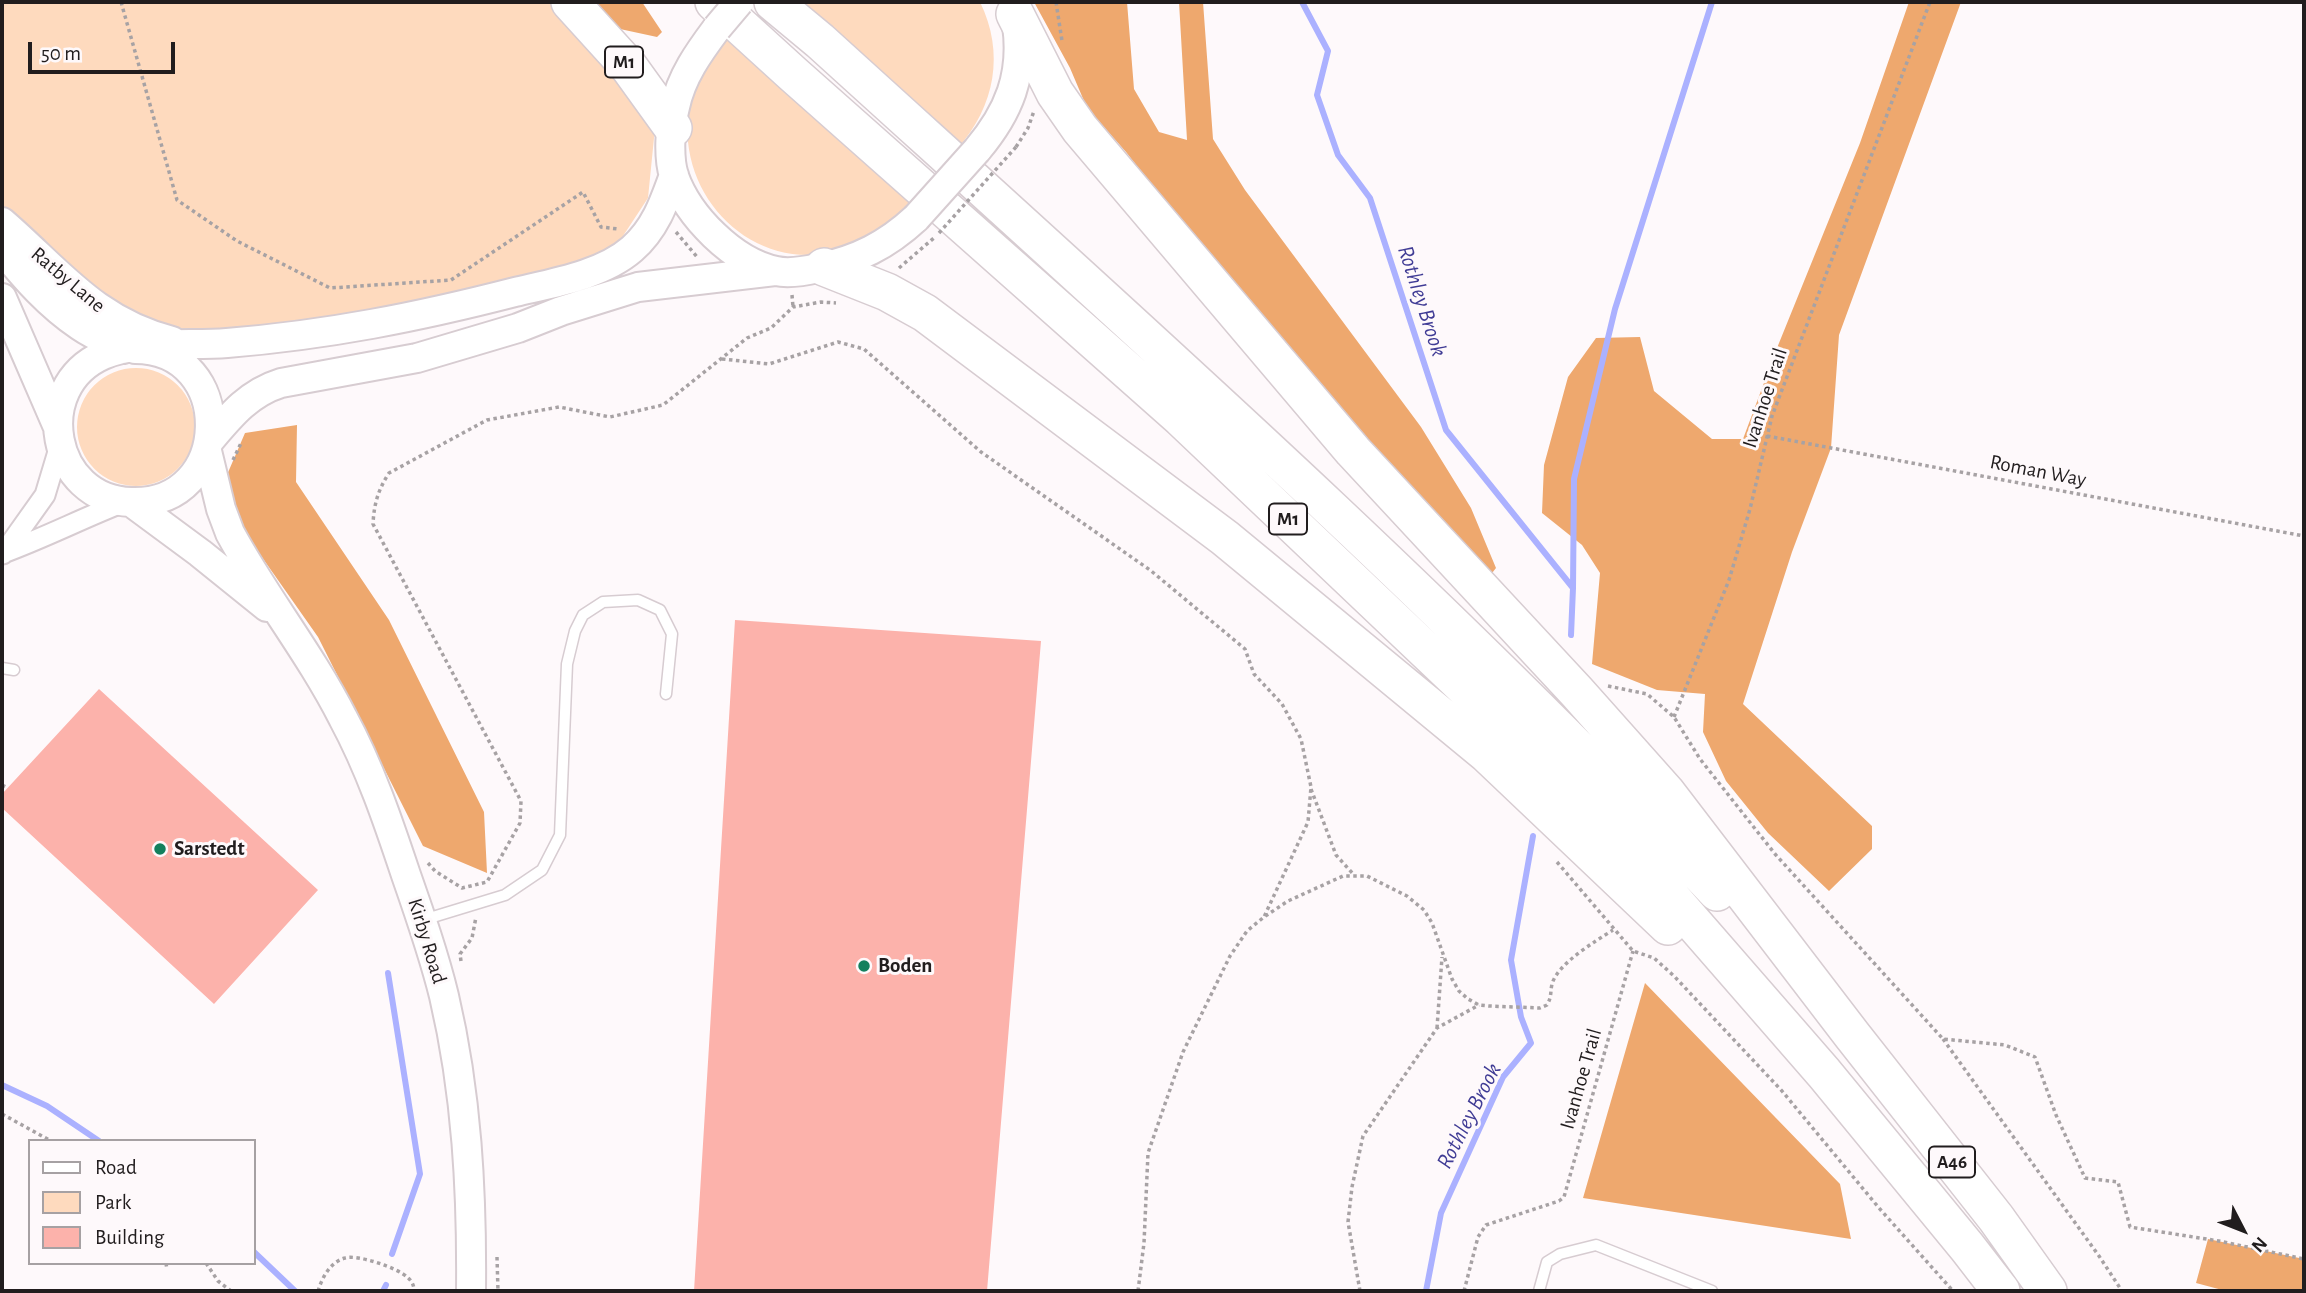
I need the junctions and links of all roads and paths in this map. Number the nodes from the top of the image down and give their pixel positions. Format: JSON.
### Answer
{"nodes":[{"id":1,"x":121,"y":2,"type":"edge"},
{"id":2,"x":570,"y":2,"type":"edge"},
{"id":3,"x":739,"y":2,"type":"edge"},
{"id":4,"x":773,"y":2,"type":"edge"},
{"id":5,"x":1930,"y":2,"type":"edge"},
{"id":6,"x":1013,"y":8,"type":"edge"},
{"id":7,"x":716,"y":15,"type":"edge"},
{"id":8,"x":673,"y":128,"type":"junction"},
{"id":9,"x":1016,"y":147,"type":"dead end"},
{"id":10,"x":674,"y":174,"type":"junction"},
{"id":11,"x":657,"y":216,"type":"junction"},
{"id":12,"x":2,"y":222,"type":"edge"},
{"id":13,"x":627,"y":231,"type":"dead end"},
{"id":14,"x":939,"y":233,"type":"dead end"},
{"id":15,"x":2,"y":249,"type":"edge"},
{"id":16,"x":824,"y":267,"type":"junction"},
{"id":17,"x":709,"y":278,"type":"junction"},
{"id":18,"x":783,"y":280,"type":"junction"},
{"id":19,"x":2,"y":298,"type":"edge"},
{"id":20,"x":180,"y":343,"type":"junction"},
{"id":21,"x":129,"y":349,"type":"junction"},
{"id":22,"x":722,"y":359,"type":"junction"},
{"id":23,"x":59,"y":435,"type":"junction"},
{"id":24,"x":246,"y":435,"type":"dead end"},
{"id":25,"x":1767,"y":436,"type":"junction"},
{"id":26,"x":209,"y":445,"type":"junction"},
{"id":27,"x":231,"y":466,"type":"dead end"},
{"id":28,"x":127,"y":502,"type":"junction"},
{"id":29,"x":2304,"y":536,"type":"edge"},
{"id":30,"x":3,"y":554,"type":"edge"},
{"id":31,"x":283,"y":620,"type":"junction"},
{"id":32,"x":2,"y":668,"type":"edge"},
{"id":33,"x":14,"y":670,"type":"dead end"},
{"id":34,"x":1599,"y":689,"type":"dead end"},
{"id":35,"x":666,"y":694,"type":"dead end"},
{"id":36,"x":1674,"y":718,"type":"junction"},
{"id":37,"x":2,"y":785,"type":"edge"},
{"id":38,"x":1311,"y":787,"type":"junction"},
{"id":39,"x":8,"y":788,"type":"dead end"},
{"id":40,"x":1555,"y":857,"type":"dead end"},
{"id":41,"x":435,"y":872,"type":"dead end"},
{"id":42,"x":1355,"y":876,"type":"junction"},
{"id":43,"x":1264,"y":917,"type":"junction"},
{"id":44,"x":422,"y":921,"type":"junction"},
{"id":45,"x":1613,"y":930,"type":"junction"},
{"id":46,"x":1633,"y":951,"type":"junction"},
{"id":47,"x":1443,"y":953,"type":"junction"},
{"id":48,"x":1479,"y":1005,"type":"junction"},
{"id":49,"x":1437,"y":1028,"type":"junction"},
{"id":50,"x":1852,"y":1035,"type":"junction"},
{"id":51,"x":1944,"y":1039,"type":"junction"},
{"id":52,"x":1824,"y":1073,"type":"junction"},
{"id":53,"x":2,"y":1114,"type":"edge"},
{"id":54,"x":47,"y":1139,"type":"edge"},
{"id":55,"x":2304,"y":1259,"type":"edge"},
{"id":56,"x":166,"y":1265,"type":"edge"},
{"id":57,"x":207,"y":1265,"type":"edge"},
{"id":58,"x":167,"y":1270,"type":"dead end"},
{"id":59,"x":230,"y":1291,"type":"edge"},
{"id":60,"x":318,"y":1291,"type":"edge"},
{"id":61,"x":414,"y":1291,"type":"edge"},
{"id":62,"x":471,"y":1291,"type":"edge"},
{"id":63,"x":1138,"y":1291,"type":"edge"},
{"id":64,"x":1360,"y":1291,"type":"edge"},
{"id":65,"x":1464,"y":1291,"type":"edge"},
{"id":66,"x":1539,"y":1291,"type":"edge"},
{"id":67,"x":1712,"y":1291,"type":"edge"},
{"id":68,"x":1953,"y":1291,"type":"edge"},
{"id":69,"x":2001,"y":1291,"type":"edge"},
{"id":70,"x":2048,"y":1291,"type":"edge"},
{"id":71,"x":2122,"y":1291,"type":"edge"}],
"edges":[{"from":1,"to":13,"type":"path"},
{"from":2,"to":8,"type":"highway","number":"M1"},
{"from":3,"to":7,"type":"main road","bridge":true},
{"from":4,"to":50,"type":"highway","number":"M1"},
{"from":5,"to":25,"type":"path","name":"Ivanhoe Trail"},
{"from":6,"to":16,"type":"main road","bridge":true},
{"from":6,"to":50,"type":"highway"},
{"from":7,"to":8,"type":"main road"},
{"from":7,"to":52,"type":"highway","number":"M1"},
{"from":8,"to":10,"type":"main road"},
{"from":9,"to":14,"type":"path","bridge":true},
{"from":10,"to":11,"type":"main road"},
{"from":10,"to":18,"type":"main road"},
{"from":11,"to":17,"type":"path"},
{"from":11,"to":20,"type":"main road"},
{"from":12,"to":20,"type":"main road","name":"Ratby Lane"},
{"from":15,"to":21,"type":"main road","name":"Ratby Lane"},
{"from":16,"to":18,"type":"main road"},
{"from":16,"to":52,"type":"highway"},
{"from":17,"to":18,"type":"main road"},
{"from":17,"to":26,"type":"main road"},
{"from":18,"to":22,"type":"path"},
{"from":19,"to":23,"type":"main road"},
{"from":20,"to":21,"type":"main road"},
{"from":21,"to":23,"type":"main road"},
{"from":21,"to":26,"type":"main road"},
{"from":22,"to":38,"type":"path"},
{"from":22,"to":41,"type":"path"},
{"from":23,"to":28,"type":"main road"},
{"from":23,"to":30,"type":"street"},
{"from":24,"to":27,"type":"path"},
{"from":25,"to":29,"type":"path","name":"Roman Way"},
{"from":25,"to":36,"type":"path","name":"Ivanhoe Trail"},
{"from":26,"to":28,"type":"main road"},
{"from":26,"to":31,"type":"main road","name":"Kirby Road"},
{"from":28,"to":30,"type":"street"},
{"from":28,"to":31,"type":"main road","name":"Kirby Road"},
{"from":31,"to":44,"type":"main road","name":"Kirby Road"},
{"from":32,"to":33,"type":"lane"},
{"from":34,"to":36,"type":"path"},
{"from":35,"to":44,"type":"lane"},
{"from":36,"to":51,"type":"path"},
{"from":37,"to":39,"type":"path"},
{"from":38,"to":42,"type":"path"},
{"from":38,"to":43,"type":"path"},
{"from":40,"to":45,"type":"path"},
{"from":42,"to":43,"type":"path"},
{"from":42,"to":47,"type":"path"},
{"from":43,"to":63,"type":"path"},
{"from":44,"to":62,"type":"main road","name":"Kirby Road"},
{"from":45,"to":46,"type":"path"},
{"from":45,"to":48,"type":"path"},
{"from":46,"to":65,"type":"path","name":"Ivanhoe Trail"},
{"from":46,"to":68,"type":"path"},
{"from":47,"to":48,"type":"path"},
{"from":47,"to":49,"type":"path"},
{"from":48,"to":49,"type":"path"},
{"from":49,"to":64,"type":"path"},
{"from":50,"to":70,"type":"highway","number":"A46"},
{"from":51,"to":55,"type":"path"},
{"from":51,"to":71,"type":"path"},
{"from":52,"to":69,"type":"highway","number":"A46"},
{"from":53,"to":54,"type":"path"},
{"from":56,"to":58,"type":"path"},
{"from":57,"to":59,"type":"path"},
{"from":60,"to":61,"type":"path"},
{"from":66,"to":67,"type":"lane"}]}
